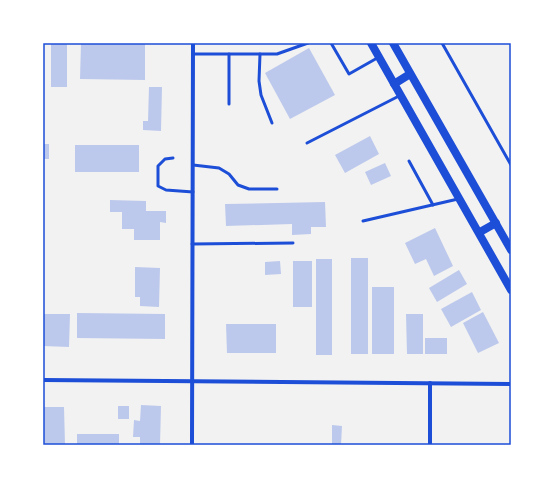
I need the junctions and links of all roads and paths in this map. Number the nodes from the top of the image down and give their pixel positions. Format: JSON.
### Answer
{"nodes":[{"id":1,"x":193,"y":43,"type":"edge"},
{"id":2,"x":308,"y":43,"type":"edge"},
{"id":3,"x":331,"y":43,"type":"edge"},
{"id":4,"x":371,"y":43,"type":"edge"},
{"id":5,"x":393,"y":43,"type":"edge"},
{"id":6,"x":442,"y":43,"type":"edge"},
{"id":7,"x":193,"y":54,"type":"junction"},
{"id":8,"x":229,"y":54,"type":"junction"},
{"id":9,"x":260,"y":54,"type":"junction"},
{"id":10,"x":379,"y":57,"type":"junction"},
{"id":11,"x":410,"y":74,"type":"junction"},
{"id":12,"x":394,"y":84,"type":"junction"},
{"id":13,"x":401,"y":95,"type":"junction"},
{"id":14,"x":229,"y":104,"type":"dead end"},
{"id":15,"x":272,"y":123,"type":"dead end"},
{"id":16,"x":307,"y":143,"type":"dead end"},
{"id":17,"x":173,"y":158,"type":"dead end"},
{"id":18,"x":409,"y":161,"type":"dead end"},
{"id":19,"x":193,"y":165,"type":"junction"},
{"id":20,"x":511,"y":165,"type":"edge"},
{"id":21,"x":277,"y":189,"type":"dead end"},
{"id":22,"x":193,"y":192,"type":"junction"},
{"id":23,"x":460,"y":198,"type":"junction"},
{"id":24,"x":433,"y":205,"type":"junction"},
{"id":25,"x":363,"y":221,"type":"dead end"},
{"id":26,"x":496,"y":223,"type":"junction"},
{"id":27,"x":480,"y":232,"type":"junction"},
{"id":28,"x":293,"y":243,"type":"dead end"},
{"id":29,"x":192,"y":244,"type":"junction"},
{"id":30,"x":511,"y":250,"type":"edge"},
{"id":31,"x":511,"y":290,"type":"edge"},
{"id":32,"x":43,"y":380,"type":"edge"},
{"id":33,"x":191,"y":381,"type":"junction"},
{"id":34,"x":430,"y":383,"type":"junction"},
{"id":35,"x":511,"y":384,"type":"edge"},
{"id":36,"x":192,"y":445,"type":"edge"},
{"id":37,"x":430,"y":445,"type":"edge"}],
"edges":[{"from":1,"to":7,"type":"street"},
{"from":2,"to":9,"type":"lane"},
{"from":3,"to":10,"type":"lane"},
{"from":4,"to":10,"type":"main road"},
{"from":5,"to":11,"type":"main road"},
{"from":6,"to":20,"type":"lane"},
{"from":7,"to":8,"type":"lane"},
{"from":7,"to":19,"type":"street"},
{"from":8,"to":9,"type":"lane"},
{"from":8,"to":14,"type":"lane"},
{"from":9,"to":15,"type":"lane"},
{"from":10,"to":12,"type":"main road"},
{"from":11,"to":12,"type":"main road"},
{"from":11,"to":26,"type":"main road"},
{"from":12,"to":13,"type":"main road"},
{"from":13,"to":16,"type":"lane"},
{"from":13,"to":23,"type":"main road"},
{"from":17,"to":22,"type":"lane"},
{"from":18,"to":24,"type":"lane"},
{"from":19,"to":21,"type":"lane"},
{"from":19,"to":22,"type":"street"},
{"from":22,"to":29,"type":"street"},
{"from":23,"to":24,"type":"lane"},
{"from":23,"to":27,"type":"main road"},
{"from":24,"to":25,"type":"lane"},
{"from":26,"to":27,"type":"main road"},
{"from":26,"to":30,"type":"main road"},
{"from":27,"to":31,"type":"main road"},
{"from":28,"to":29,"type":"lane"},
{"from":29,"to":33,"type":"street"},
{"from":32,"to":33,"type":"street"},
{"from":33,"to":34,"type":"street"},
{"from":33,"to":36,"type":"street"},
{"from":34,"to":35,"type":"street"},
{"from":34,"to":37,"type":"street"}]}
